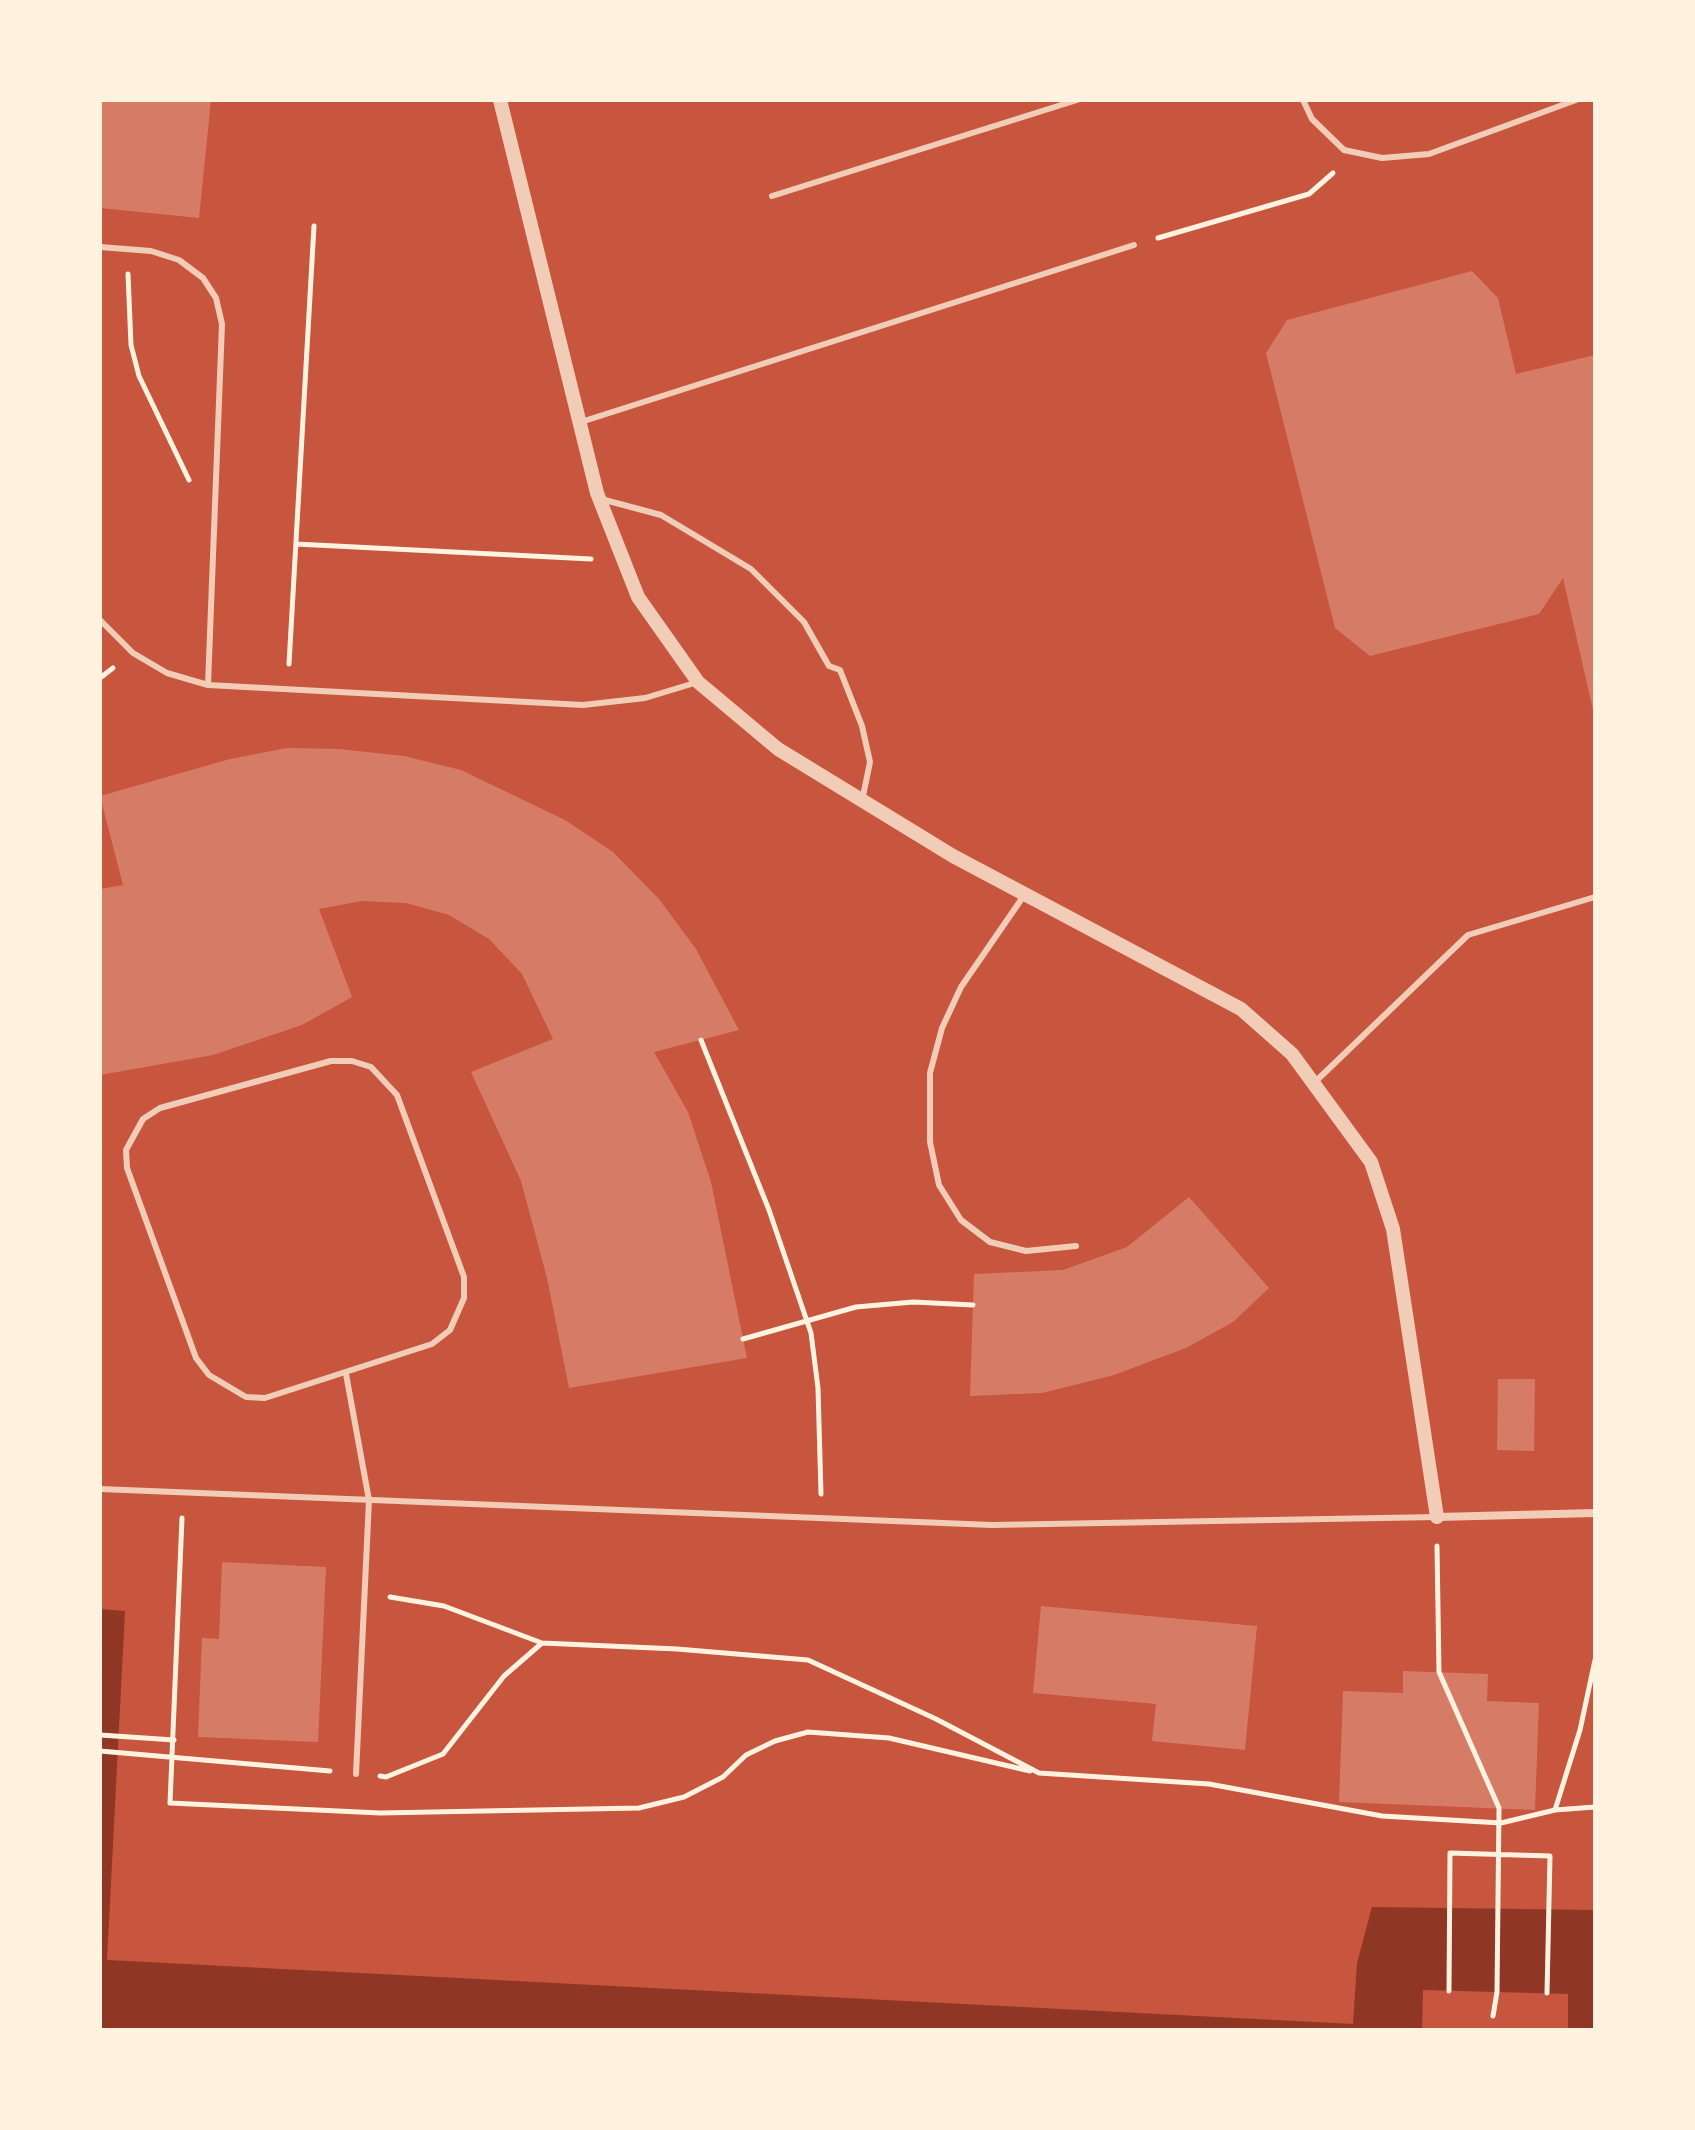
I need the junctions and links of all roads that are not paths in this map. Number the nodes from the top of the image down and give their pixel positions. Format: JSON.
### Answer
{"nodes":[{"id":1,"x":500,"y":100,"type":"edge"},
{"id":2,"x":1077,"y":100,"type":"edge"},
{"id":3,"x":1303,"y":100,"type":"edge"},
{"id":4,"x":1576,"y":100,"type":"edge"},
{"id":5,"x":772,"y":196,"type":"dead end"},
{"id":6,"x":1134,"y":245,"type":"road end"},
{"id":7,"x":100,"y":247,"type":"edge"},
{"id":8,"x":580,"y":422,"type":"junction"},
{"id":9,"x":601,"y":499,"type":"junction"},
{"id":10,"x":100,"y":620,"type":"edge"},
{"id":11,"x":698,"y":682,"type":"junction"},
{"id":12,"x":208,"y":685,"type":"junction"},
{"id":13,"x":862,"y":801,"type":"junction"},
{"id":14,"x":1025,"y":894,"type":"junction"},
{"id":15,"x":1595,"y":897,"type":"edge"},
{"id":16,"x":1314,"y":1083,"type":"junction"},
{"id":17,"x":1076,"y":1246,"type":"dead end"},
{"id":18,"x":346,"y":1374,"type":"junction"},
{"id":19,"x":100,"y":1489,"type":"edge"},
{"id":20,"x":369,"y":1500,"type":"junction"},
{"id":21,"x":1595,"y":1513,"type":"edge"},
{"id":22,"x":1437,"y":1517,"type":"junction"},
{"id":23,"x":356,"y":1774,"type":"road end"}],
"edges":[{"from":1,"to":8,"type":"street"},
{"from":2,"to":5,"type":"lane"},
{"from":3,"to":4,"type":"lane"},
{"from":6,"to":8,"type":"lane"},
{"from":7,"to":12,"type":"lane"},
{"from":8,"to":9,"type":"street"},
{"from":9,"to":11,"type":"street"},
{"from":9,"to":13,"type":"lane"},
{"from":10,"to":12,"type":"lane"},
{"from":11,"to":12,"type":"lane"},
{"from":11,"to":13,"type":"street"},
{"from":13,"to":14,"type":"street"},
{"from":14,"to":16,"type":"street"},
{"from":14,"to":17,"type":"lane"},
{"from":15,"to":16,"type":"lane"},
{"from":16,"to":22,"type":"street"},
{"from":18,"to":18,"type":"lane"},
{"from":18,"to":20,"type":"lane"},
{"from":19,"to":20,"type":"lane"},
{"from":20,"to":22,"type":"lane"},
{"from":20,"to":23,"type":"lane"},
{"from":21,"to":22,"type":"street"}]}
